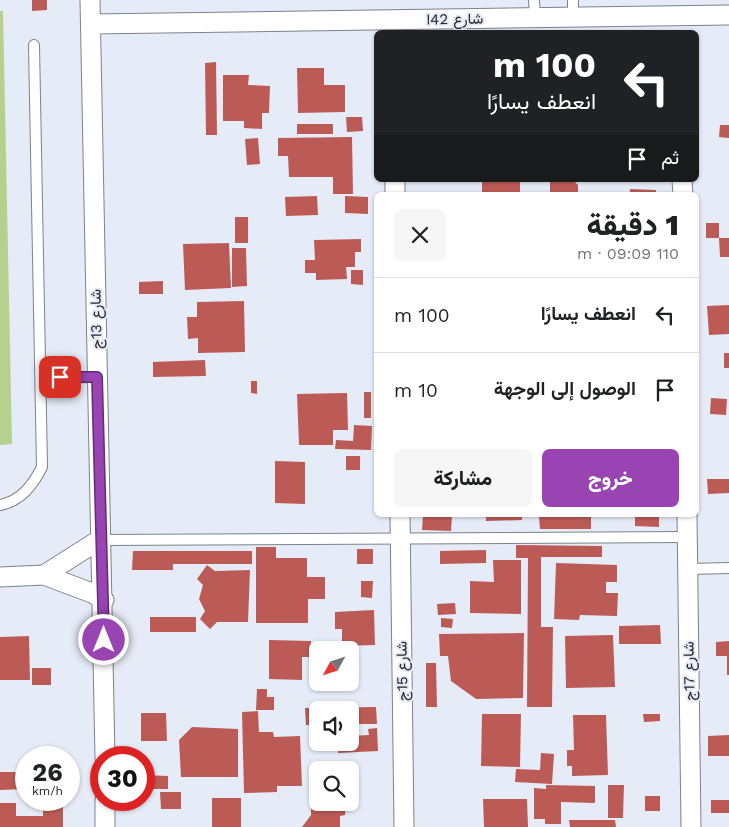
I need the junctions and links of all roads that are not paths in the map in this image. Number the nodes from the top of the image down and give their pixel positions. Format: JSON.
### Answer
{"nodes":[{"id":1,"x":90,"y":0,"type":"edge"},
{"id":2,"x":573,"y":8,"type":"edge"},
{"id":3,"x":534,"y":9,"type":"edge"},
{"id":4,"x":729,"y":14,"type":"edge"},
{"id":5,"x":91,"y":24,"type":"junction"},
{"id":6,"x":680,"y":24,"type":"edge"},
{"id":7,"x":393,"y":26,"type":"edge"},
{"id":8,"x":34,"y":45,"type":"dead end"},
{"id":9,"x":97,"y":377,"type":"junction"},
{"id":10,"x":41,"y":378,"type":"junction"},
{"id":11,"x":0,"y":505,"type":"edge"},
{"id":12,"x":400,"y":517,"type":"edge"},
{"id":13,"x":687,"y":517,"type":"edge"},
{"id":14,"x":687,"y":537,"type":"junction"},
{"id":15,"x":100,"y":540,"type":"junction"},
{"id":16,"x":400,"y":540,"type":"junction"},
{"id":17,"x":688,"y":568,"type":"junction"},
{"id":18,"x":729,"y":568,"type":"edge"},
{"id":19,"x":44,"y":575,"type":"junction"},
{"id":20,"x":0,"y":577,"type":"edge"},
{"id":21,"x":104,"y":600,"type":"junction"},
{"id":22,"x":105,"y":746,"type":"edge"},
{"id":23,"x":105,"y":811,"type":"edge"},
{"id":24,"x":105,"y":827,"type":"edge"},
{"id":25,"x":404,"y":827,"type":"edge"},
{"id":26,"x":691,"y":827,"type":"edge"}],
"edges":[{"from":1,"to":5,"type":"street","name":"شارع 13ج"},
{"from":2,"to":3,"type":"street","name":"شارع 42ا"},
{"from":2,"to":6,"type":"street","name":"شارع 42ا"},
{"from":3,"to":7,"type":"street","name":"شارع 42ا"},
{"from":4,"to":6,"type":"street","name":"شارع 42ا"},
{"from":5,"to":7,"type":"street","name":"شارع 42ا"},
{"from":5,"to":9,"type":"street","name":"شارع 13ج"},
{"from":8,"to":10,"type":"lane"},
{"from":9,"to":10,"type":"lane"},
{"from":9,"to":15,"type":"street","name":"شارع 13ج"},
{"from":10,"to":11,"type":"lane"},
{"from":12,"to":16,"type":"street","name":"شارع 15ج"},
{"from":13,"to":14,"type":"street","name":"شارع 17ج"},
{"from":14,"to":16,"type":"lane"},
{"from":14,"to":17,"type":"street","name":"شارع 17ج"},
{"from":15,"to":16,"type":"lane"},
{"from":15,"to":19,"type":"street"},
{"from":15,"to":21,"type":"street","name":"شارع 13ج"},
{"from":16,"to":25,"type":"street","name":"شارع 15ج"},
{"from":17,"to":18,"type":"lane"},
{"from":17,"to":26,"type":"street","name":"شارع 17ج"},
{"from":19,"to":20,"type":"street"},
{"from":19,"to":21,"type":"street"},
{"from":21,"to":22,"type":"street","name":"شارع 13ج"},
{"from":23,"to":24,"type":"street"}]}
